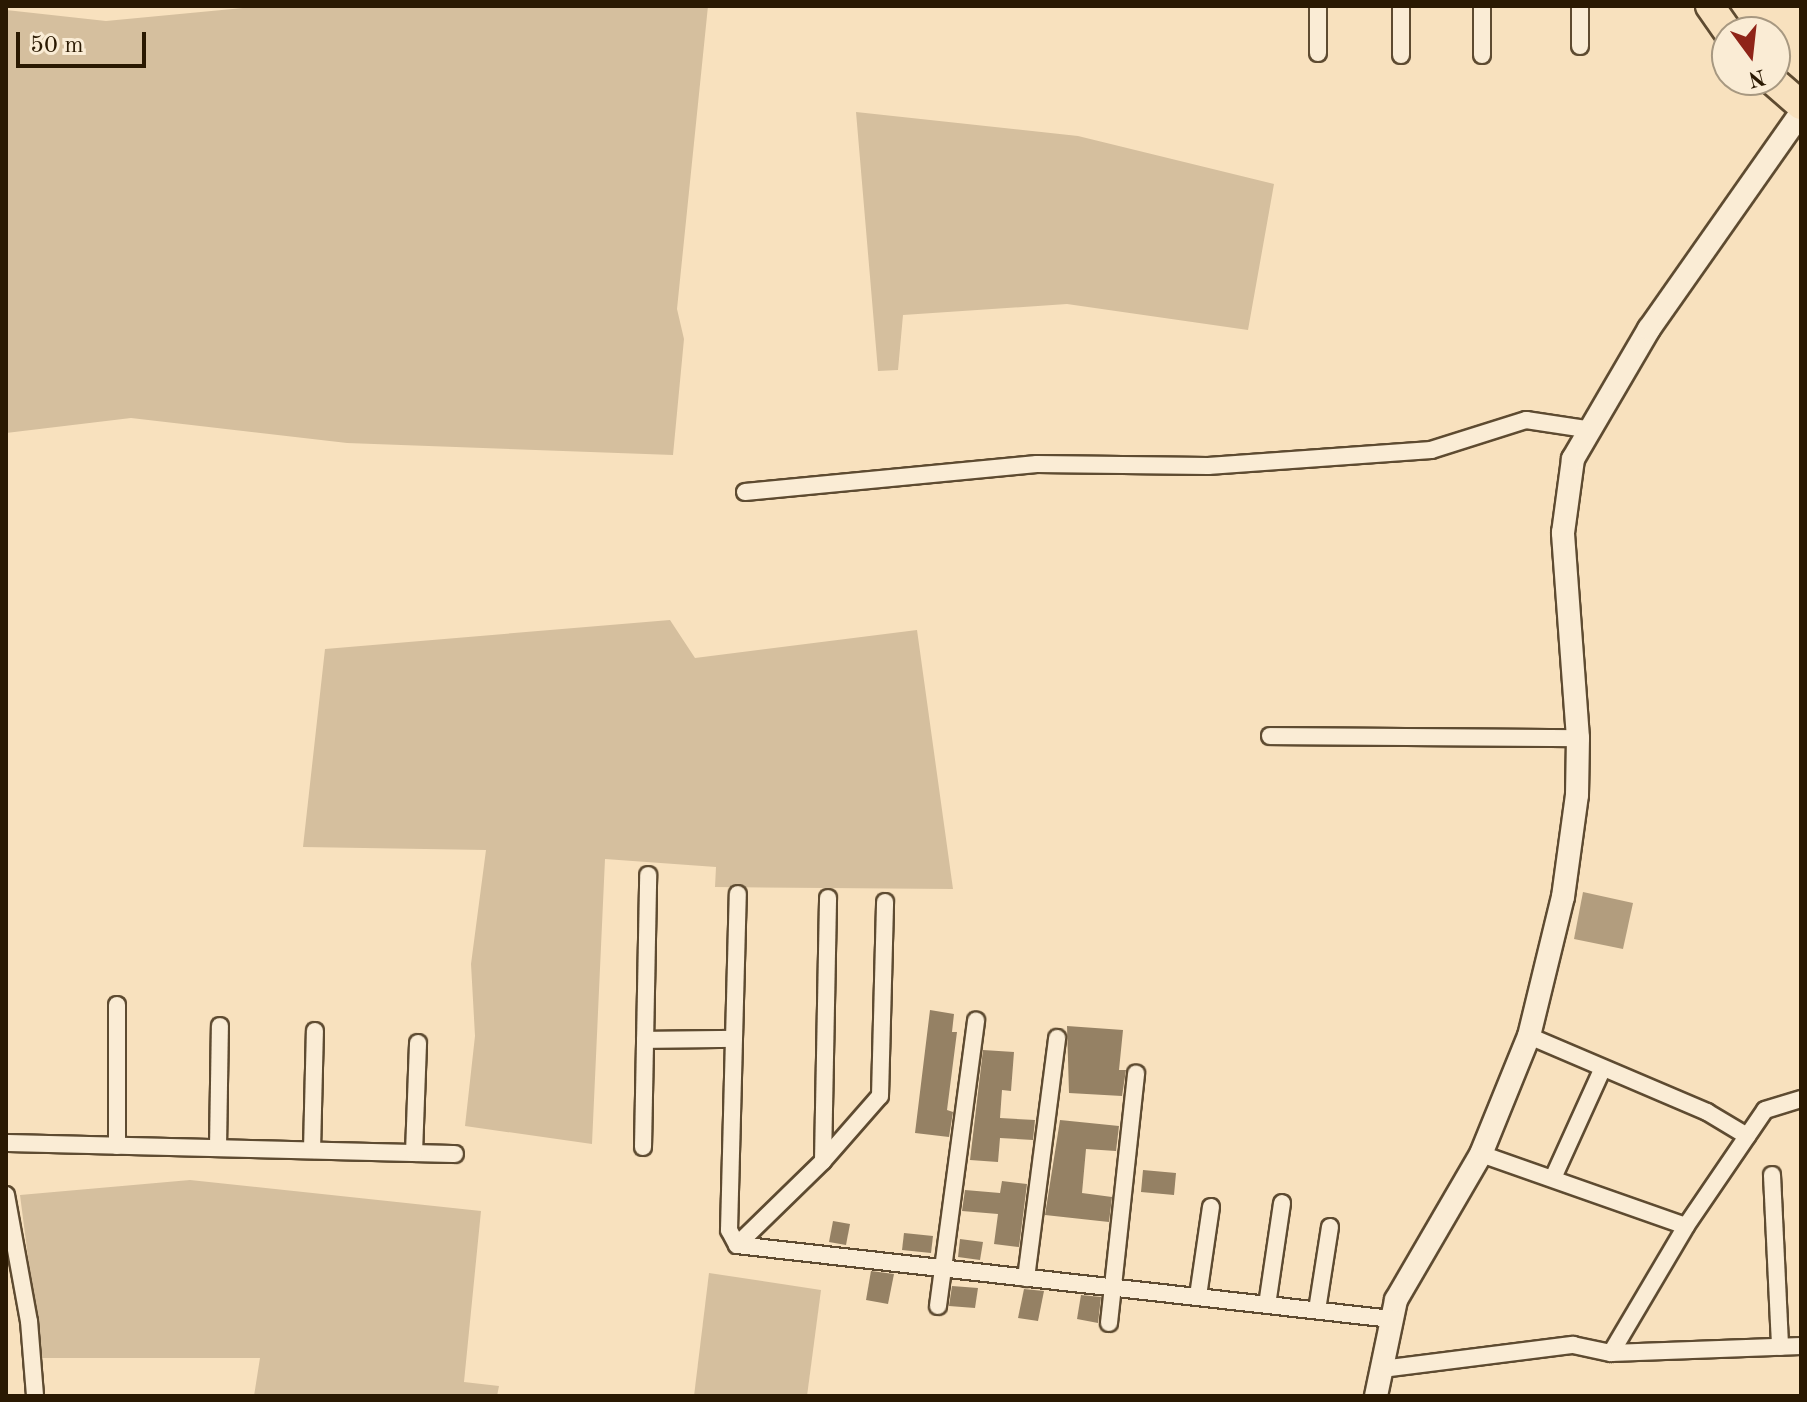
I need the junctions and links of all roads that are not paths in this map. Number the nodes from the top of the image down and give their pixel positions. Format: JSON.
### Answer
{"nodes":[{"id":1,"x":1318,"y":6,"type":"edge"},
{"id":2,"x":1401,"y":6,"type":"edge"},
{"id":3,"x":1482,"y":6,"type":"edge"},
{"id":4,"x":1580,"y":6,"type":"edge"},
{"id":5,"x":1580,"y":46,"type":"dead end"},
{"id":6,"x":1318,"y":53,"type":"dead end"},
{"id":7,"x":1401,"y":55,"type":"dead end"},
{"id":8,"x":1482,"y":55,"type":"dead end"},
{"id":9,"x":1801,"y":113,"type":"edge"},
{"id":10,"x":1592,"y":430,"type":"junction"},
{"id":11,"x":745,"y":492,"type":"dead end"},
{"id":12,"x":1270,"y":736,"type":"dead end"},
{"id":13,"x":1578,"y":738,"type":"junction"},
{"id":14,"x":648,"y":875,"type":"dead end"},
{"id":15,"x":738,"y":894,"type":"dead end"},
{"id":16,"x":828,"y":898,"type":"dead end"},
{"id":17,"x":885,"y":902,"type":"dead end"},
{"id":18,"x":117,"y":1005,"type":"dead end"},
{"id":19,"x":976,"y":1021,"type":"dead end"},
{"id":20,"x":220,"y":1026,"type":"dead end"},
{"id":21,"x":315,"y":1031,"type":"dead end"},
{"id":22,"x":1529,"y":1036,"type":"junction"},
{"id":23,"x":1057,"y":1038,"type":"dead end"},
{"id":24,"x":732,"y":1039,"type":"junction"},
{"id":25,"x":645,"y":1040,"type":"junction"},
{"id":26,"x":418,"y":1043,"type":"dead end"},
{"id":27,"x":1601,"y":1072,"type":"junction"},
{"id":28,"x":1136,"y":1073,"type":"dead end"},
{"id":29,"x":1801,"y":1099,"type":"edge"},
{"id":30,"x":1747,"y":1136,"type":"junction"},
{"id":31,"x":6,"y":1143,"type":"edge"},
{"id":32,"x":117,"y":1146,"type":"junction"},
{"id":33,"x":643,"y":1147,"type":"dead end"},
{"id":34,"x":218,"y":1148,"type":"junction"},
{"id":35,"x":312,"y":1150,"type":"junction"},
{"id":36,"x":414,"y":1153,"type":"junction"},
{"id":37,"x":455,"y":1154,"type":"dead end"},
{"id":38,"x":1481,"y":1154,"type":"junction"},
{"id":39,"x":823,"y":1161,"type":"junction"},
{"id":40,"x":1772,"y":1175,"type":"dead end"},
{"id":41,"x":1553,"y":1178,"type":"junction"},
{"id":42,"x":6,"y":1195,"type":"edge"},
{"id":43,"x":1282,"y":1203,"type":"dead end"},
{"id":44,"x":1211,"y":1207,"type":"dead end"},
{"id":45,"x":1686,"y":1226,"type":"junction"},
{"id":46,"x":1330,"y":1227,"type":"dead end"},
{"id":47,"x":737,"y":1245,"type":"junction"},
{"id":48,"x":941,"y":1270,"type":"junction"},
{"id":49,"x":1026,"y":1278,"type":"junction"},
{"id":50,"x":1113,"y":1286,"type":"junction"},
{"id":51,"x":1198,"y":1296,"type":"junction"},
{"id":52,"x":1267,"y":1305,"type":"junction"},
{"id":53,"x":938,"y":1306,"type":"dead end"},
{"id":54,"x":1317,"y":1310,"type":"junction"},
{"id":55,"x":1392,"y":1319,"type":"junction"},
{"id":56,"x":1109,"y":1323,"type":"dead end"},
{"id":57,"x":1801,"y":1346,"type":"edge"},
{"id":58,"x":1780,"y":1347,"type":"junction"},
{"id":59,"x":1611,"y":1353,"type":"junction"},
{"id":60,"x":1382,"y":1369,"type":"junction"},
{"id":61,"x":35,"y":1396,"type":"edge"},
{"id":62,"x":1376,"y":1396,"type":"edge"}],
"edges":[{"from":1,"to":6,"type":"street"},
{"from":2,"to":7,"type":"street"},
{"from":3,"to":8,"type":"street"},
{"from":4,"to":5,"type":"street"},
{"from":9,"to":10,"type":"street"},
{"from":10,"to":11,"type":"street"},
{"from":10,"to":13,"type":"street"},
{"from":12,"to":13,"type":"street"},
{"from":13,"to":22,"type":"street"},
{"from":14,"to":25,"type":"street"},
{"from":15,"to":24,"type":"street"},
{"from":16,"to":39,"type":"street"},
{"from":17,"to":39,"type":"street"},
{"from":18,"to":32,"type":"street"},
{"from":19,"to":48,"type":"street"},
{"from":20,"to":34,"type":"street"},
{"from":21,"to":35,"type":"street"},
{"from":22,"to":27,"type":"street"},
{"from":22,"to":38,"type":"street"},
{"from":23,"to":49,"type":"street"},
{"from":24,"to":25,"type":"street"},
{"from":24,"to":47,"type":"street"},
{"from":25,"to":33,"type":"street"},
{"from":26,"to":36,"type":"street"},
{"from":27,"to":30,"type":"street"},
{"from":27,"to":41,"type":"street"},
{"from":28,"to":50,"type":"street"},
{"from":29,"to":30,"type":"street"},
{"from":30,"to":45,"type":"street"},
{"from":31,"to":32,"type":"street"},
{"from":32,"to":34,"type":"street"},
{"from":34,"to":35,"type":"street"},
{"from":35,"to":36,"type":"street"},
{"from":36,"to":37,"type":"street"},
{"from":38,"to":41,"type":"street"},
{"from":38,"to":55,"type":"street"},
{"from":39,"to":47,"type":"street"},
{"from":40,"to":58,"type":"street"},
{"from":41,"to":45,"type":"street"},
{"from":42,"to":61,"type":"street"},
{"from":43,"to":52,"type":"street"},
{"from":44,"to":51,"type":"street"},
{"from":45,"to":59,"type":"street"},
{"from":46,"to":54,"type":"street"},
{"from":47,"to":48,"type":"street"},
{"from":48,"to":49,"type":"street"},
{"from":48,"to":53,"type":"street"},
{"from":49,"to":50,"type":"street"},
{"from":50,"to":51,"type":"street"},
{"from":50,"to":56,"type":"street"},
{"from":51,"to":52,"type":"street"},
{"from":52,"to":54,"type":"street"},
{"from":54,"to":55,"type":"street"},
{"from":55,"to":60,"type":"street"},
{"from":57,"to":58,"type":"street"},
{"from":58,"to":59,"type":"street"},
{"from":59,"to":60,"type":"street"},
{"from":60,"to":62,"type":"street"}]}
